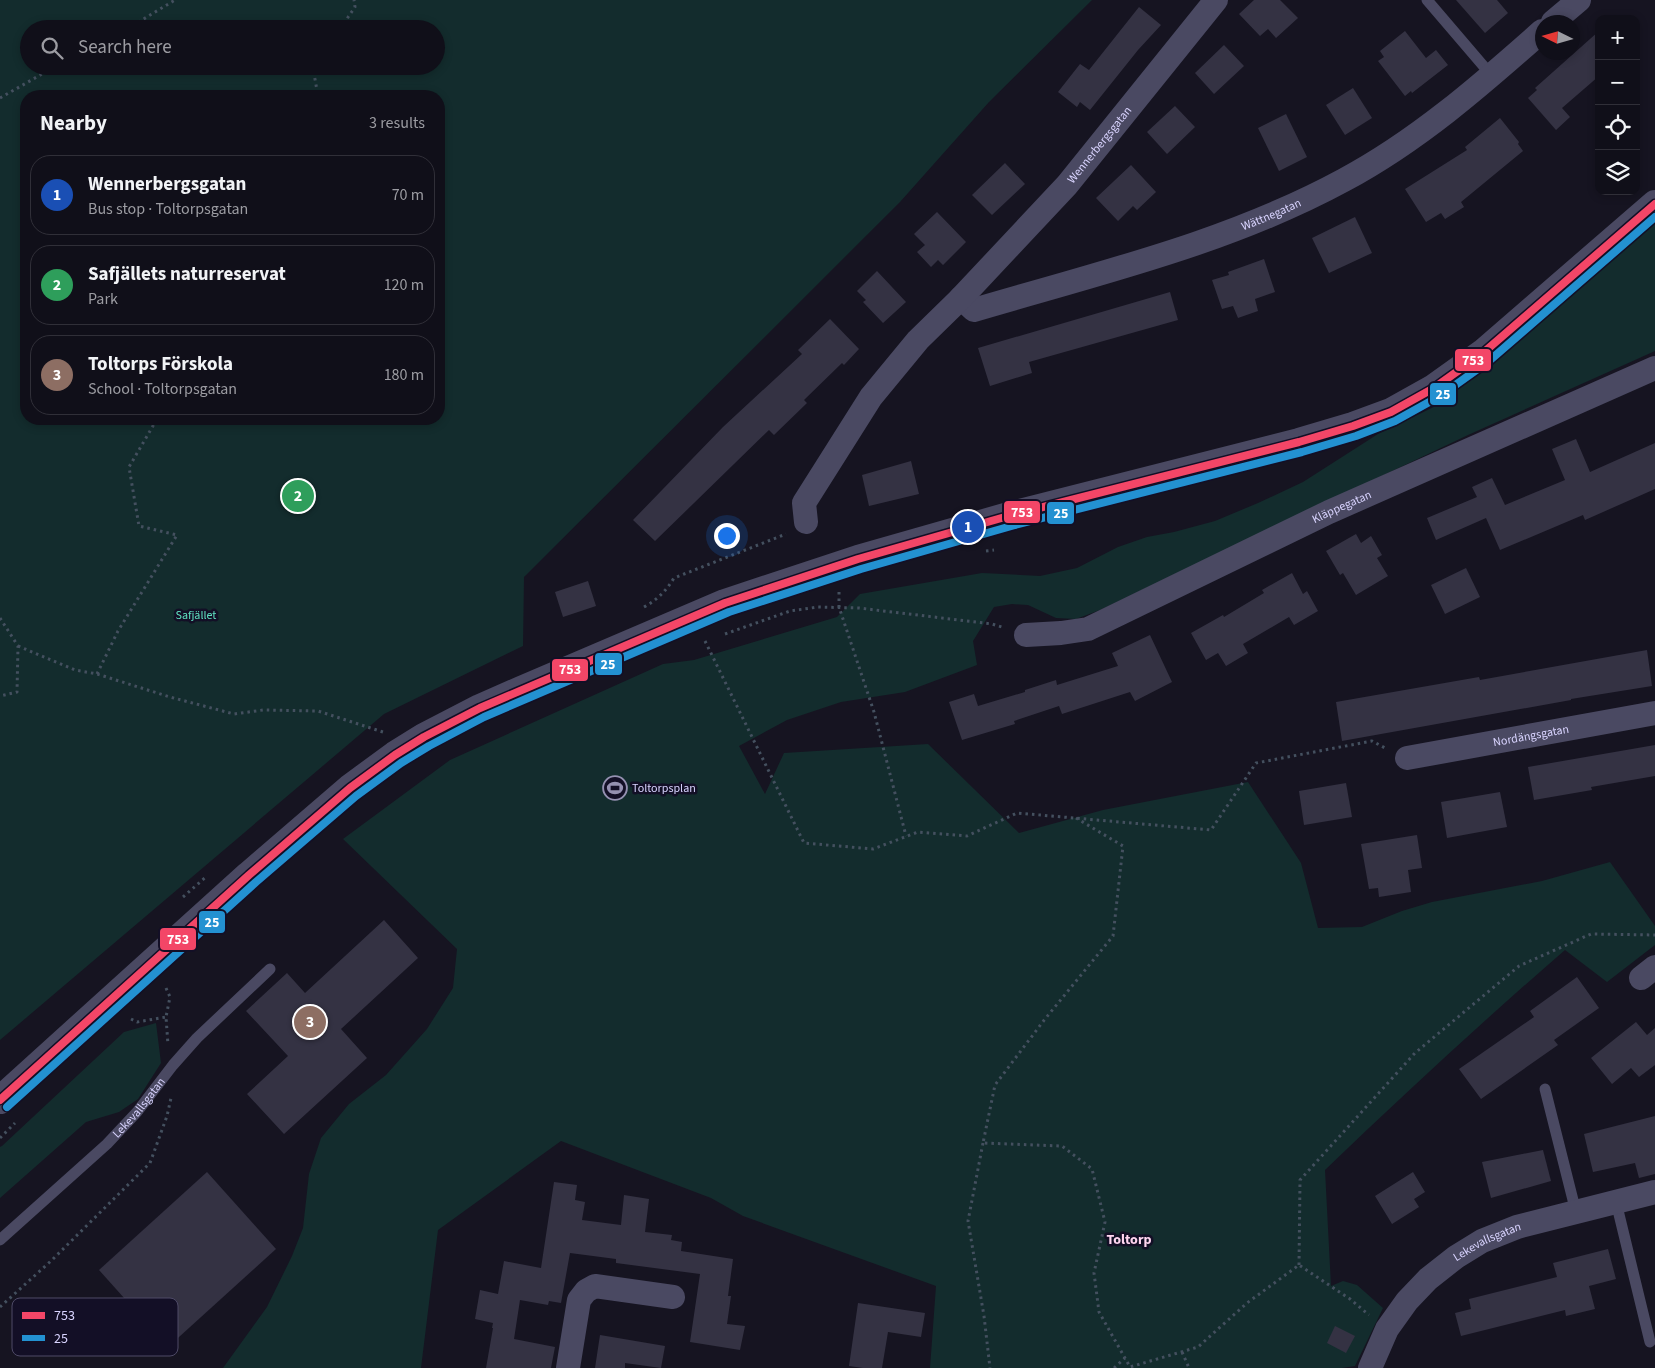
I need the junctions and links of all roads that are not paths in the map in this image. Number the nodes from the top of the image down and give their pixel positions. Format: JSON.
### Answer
{"nodes":[{"id":1,"x":1216,"y":0,"type":"edge"},
{"id":2,"x":1427,"y":0,"type":"edge"},
{"id":3,"x":1578,"y":0,"type":"edge"},
{"id":4,"x":1561,"y":15,"type":"edge"},
{"id":5,"x":1535,"y":37,"type":"edge"},
{"id":6,"x":1492,"y":76,"type":"junction"},
{"id":7,"x":1655,"y":204,"type":"edge"},
{"id":8,"x":962,"y":298,"type":"junction"},
{"id":9,"x":1655,"y":368,"type":"edge"},
{"id":10,"x":806,"y":522,"type":"dead end"},
{"id":11,"x":1026,"y":635,"type":"road end"},
{"id":12,"x":1655,"y":713,"type":"edge"},
{"id":13,"x":1407,"y":758,"type":"road end"},
{"id":14,"x":270,"y":968,"type":"dead end"},
{"id":15,"x":1545,"y":1089,"type":"dead end"},
{"id":16,"x":0,"y":1100,"type":"edge"},
{"id":17,"x":1655,"y":1192,"type":"edge"},
{"id":18,"x":1616,"y":1202,"type":"junction"},
{"id":19,"x":1576,"y":1212,"type":"junction"},
{"id":20,"x":0,"y":1240,"type":"edge"},
{"id":21,"x":673,"y":1297,"type":"dead end"},
{"id":22,"x":1650,"y":1342,"type":"dead end"},
{"id":23,"x":568,"y":1368,"type":"edge"},
{"id":24,"x":1370,"y":1368,"type":"edge"}],
"edges":[{"from":1,"to":8,"type":"street","name":"Wennerbergsgatan"},
{"from":2,"to":6,"type":"lane"},
{"from":3,"to":4,"type":"street"},
{"from":5,"to":6,"type":"street","name":"Wättnegatan"},
{"from":6,"to":8,"type":"street","name":"Wättnegatan"},
{"from":7,"to":16,"type":"street"},
{"from":8,"to":10,"type":"street","name":"Wennerbergsgatan"},
{"from":9,"to":11,"type":"street","name":"Kläppegatan"},
{"from":12,"to":13,"type":"street","name":"Nordängsgatan"},
{"from":14,"to":20,"type":"lane","name":"Lekevallsgatan"},
{"from":15,"to":19,"type":"lane"},
{"from":17,"to":18,"type":"street","name":"Lekevallsgatan"},
{"from":18,"to":19,"type":"street","name":"Lekevallsgatan"},
{"from":18,"to":22,"type":"lane"},
{"from":19,"to":24,"type":"street","name":"Lekevallsgatan"},
{"from":21,"to":23,"type":"street"}]}
